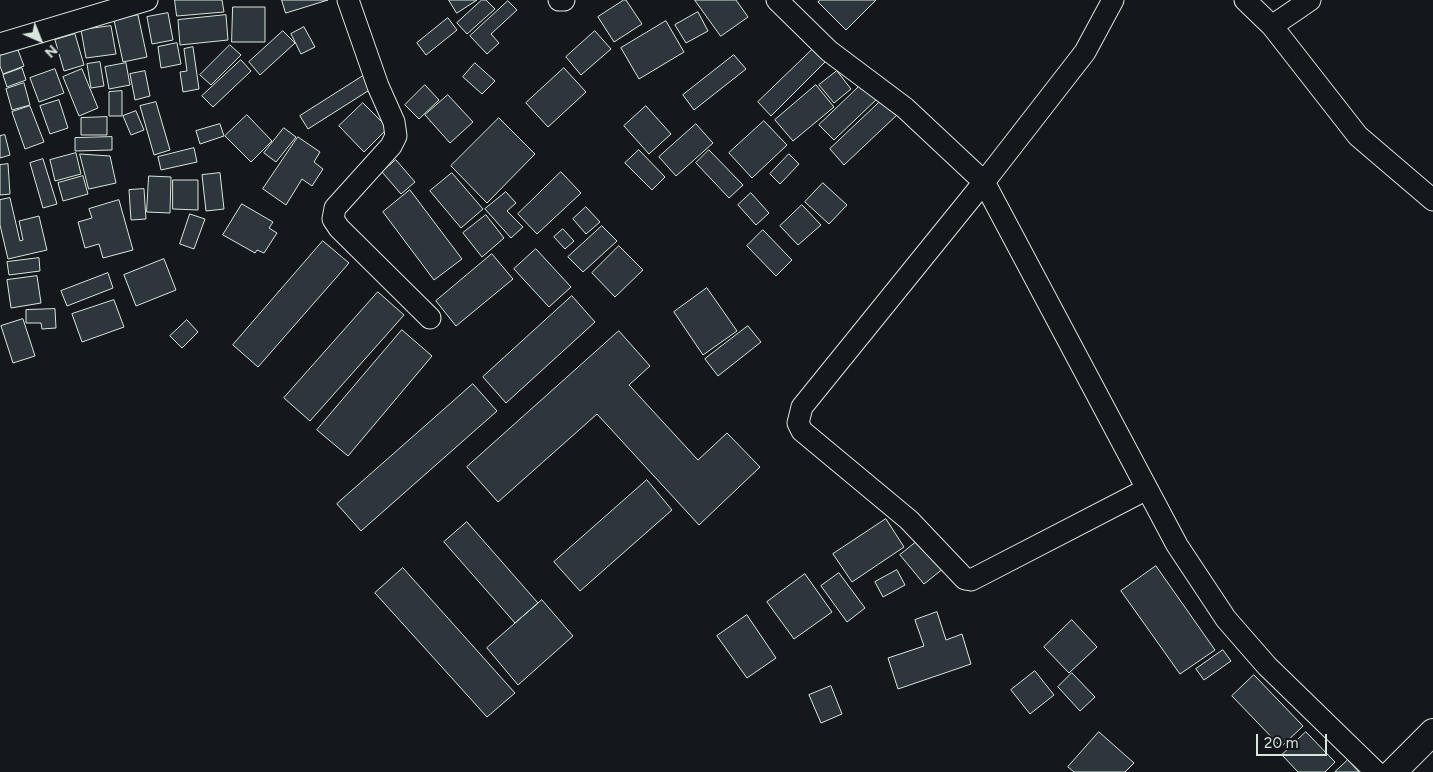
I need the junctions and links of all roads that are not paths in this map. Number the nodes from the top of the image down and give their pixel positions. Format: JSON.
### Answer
{"nodes":[{"id":1,"x":147,"y":0,"type":"edge"},
{"id":2,"x":348,"y":0,"type":"edge"},
{"id":3,"x":559,"y":0,"type":"edge"},
{"id":4,"x":564,"y":0,"type":"edge"},
{"id":5,"x":777,"y":0,"type":"edge"},
{"id":6,"x":1113,"y":0,"type":"edge"},
{"id":7,"x":1245,"y":0,"type":"edge"},
{"id":8,"x":1310,"y":0,"type":"edge"},
{"id":9,"x":1272,"y":26,"type":"junction"},
{"id":10,"x":0,"y":44,"type":"edge"},
{"id":11,"x":984,"y":182,"type":"junction"},
{"id":12,"x":1433,"y":200,"type":"edge"},
{"id":13,"x":430,"y":318,"type":"dead end"},
{"id":14,"x":1147,"y":489,"type":"junction"},
{"id":15,"x":1433,"y":732,"type":"edge"},
{"id":16,"x":1376,"y":772,"type":"edge"},
{"id":17,"x":1393,"y":772,"type":"edge"}],
"edges":[{"from":1,"to":10,"type":"street"},
{"from":2,"to":13,"type":"street"},
{"from":3,"to":4,"type":"street"},
{"from":5,"to":11,"type":"street"},
{"from":6,"to":11,"type":"street"},
{"from":7,"to":9,"type":"street"},
{"from":8,"to":9,"type":"street"},
{"from":9,"to":12,"type":"street"},
{"from":11,"to":14,"type":"street"},
{"from":11,"to":14,"type":"street"},
{"from":14,"to":16,"type":"street"},
{"from":15,"to":17,"type":"street"}]}
